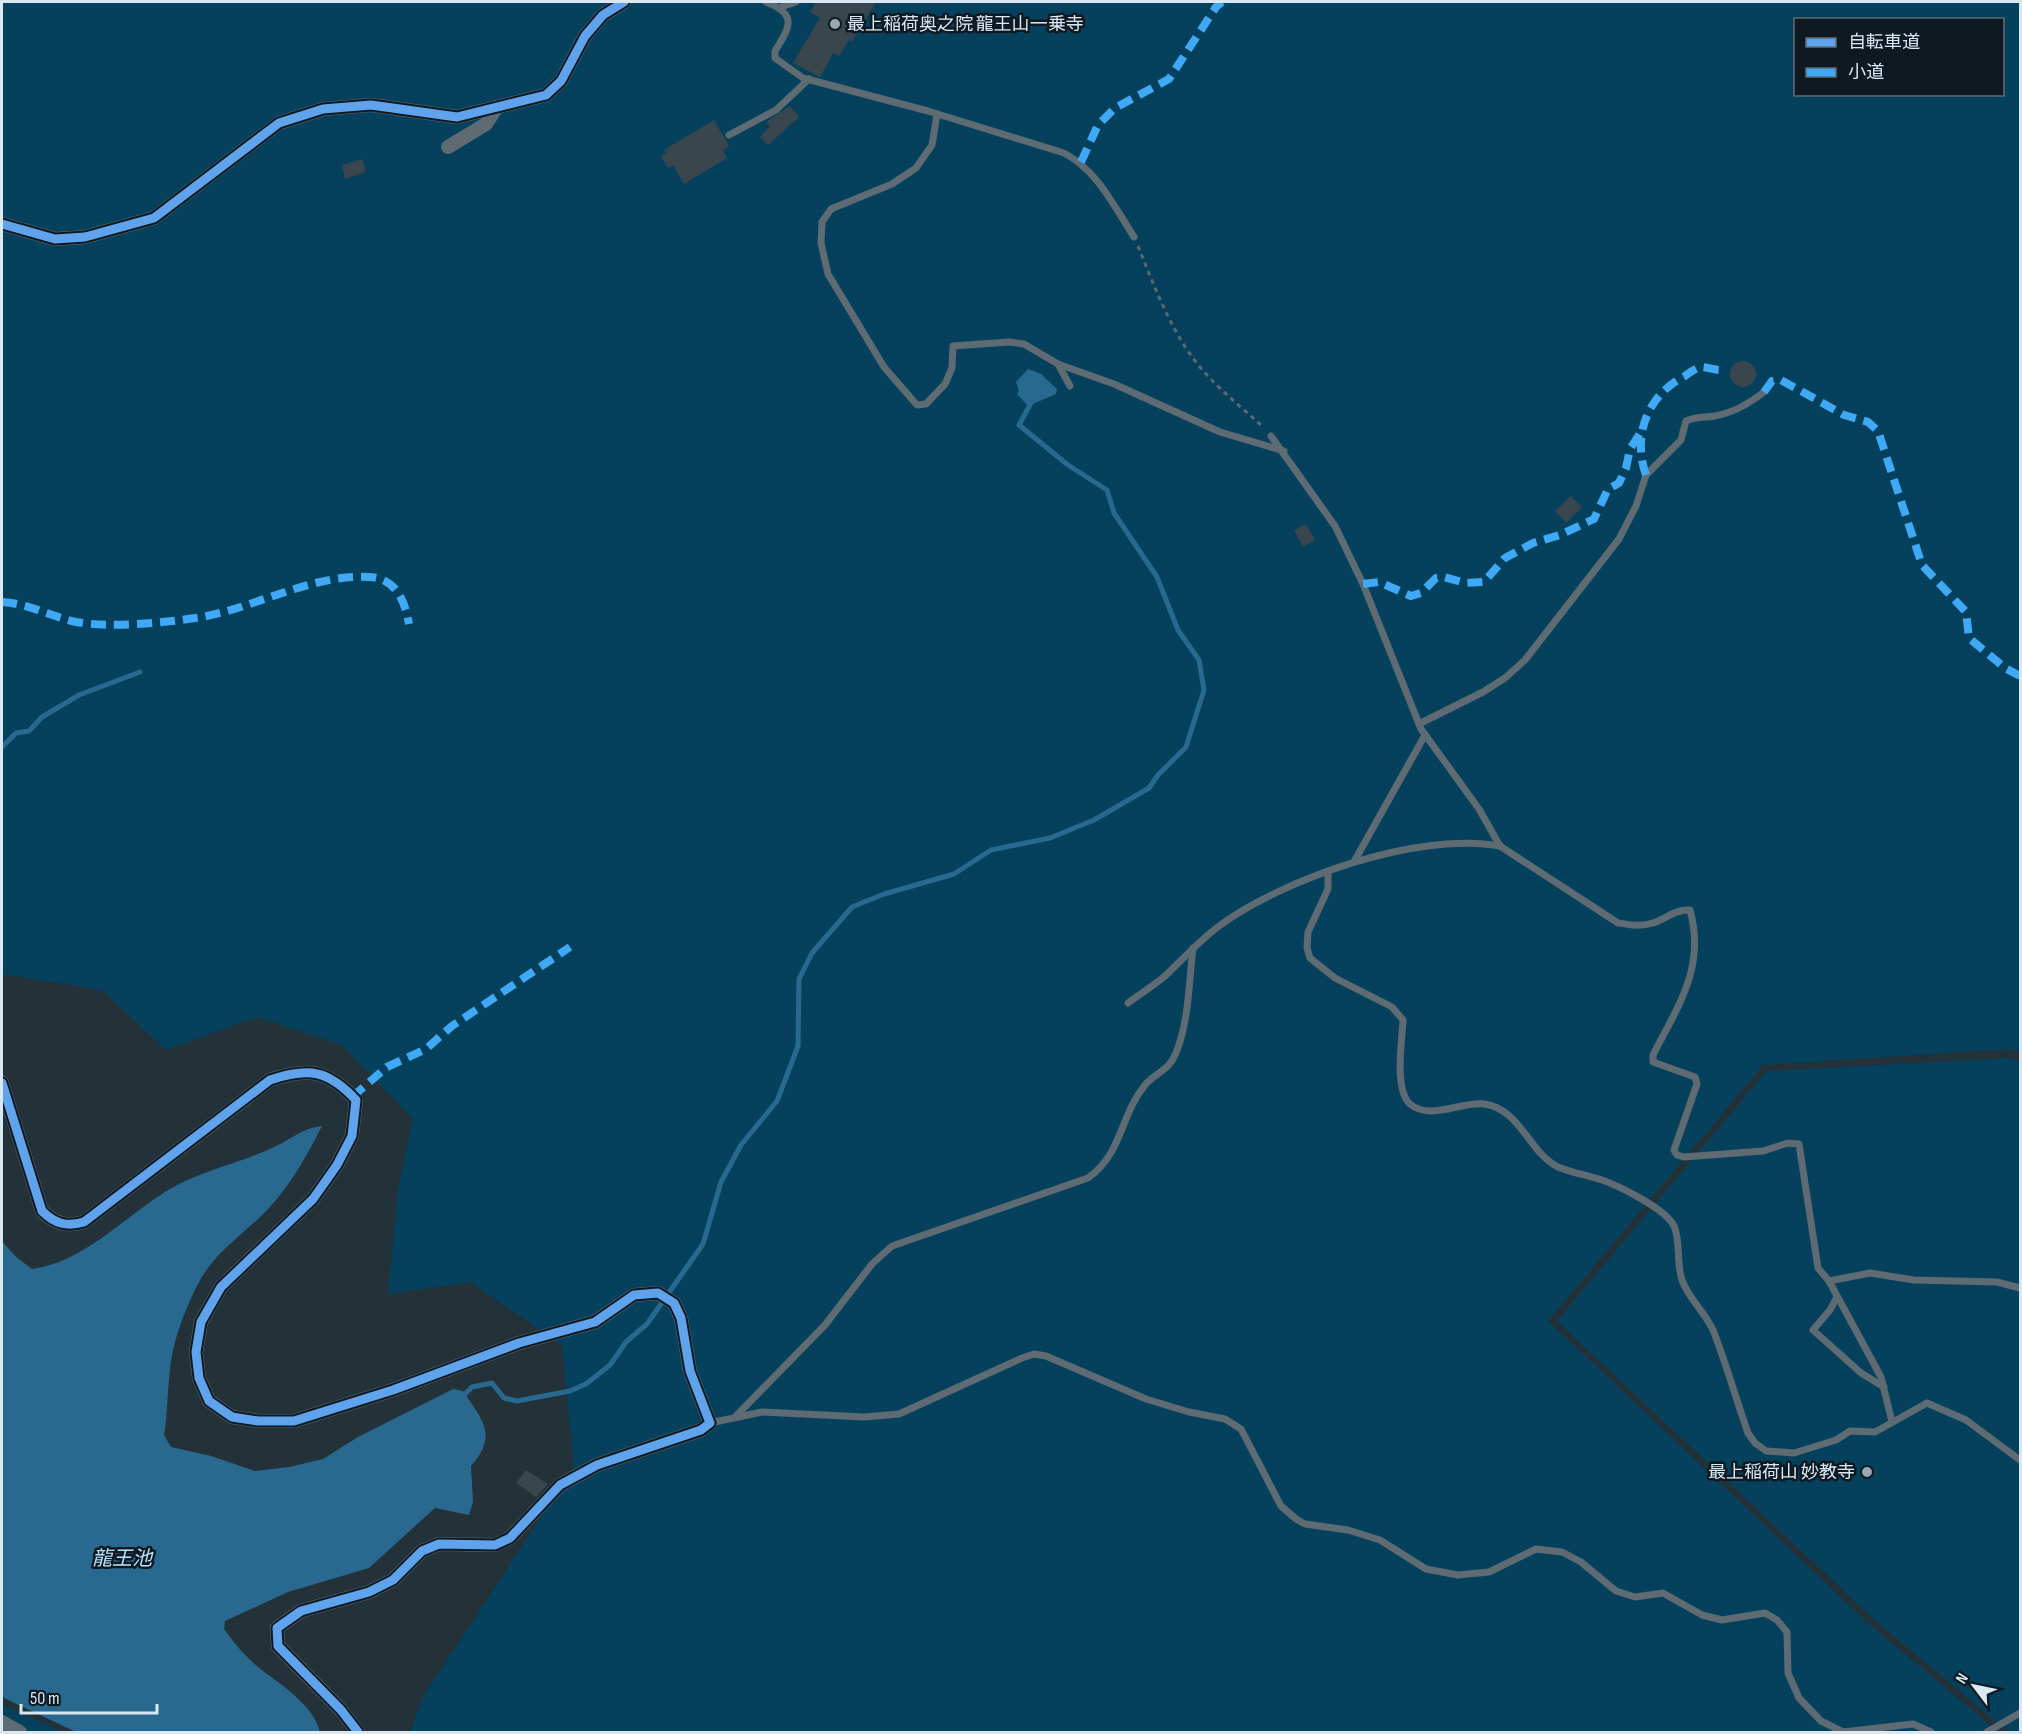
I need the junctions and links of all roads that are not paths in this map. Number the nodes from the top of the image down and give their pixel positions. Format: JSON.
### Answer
{"nodes":[{"id":1,"x":624,"y":2,"type":"edge"},
{"id":2,"x":766,"y":2,"type":"edge"},
{"id":3,"x":796,"y":2,"type":"edge"},
{"id":4,"x":781,"y":7,"type":"junction"},
{"id":5,"x":809,"y":80,"type":"junction"},
{"id":6,"x":496,"y":108,"type":"junction"},
{"id":7,"x":937,"y":114,"type":"junction"},
{"id":8,"x":729,"y":135,"type":"dead end"},
{"id":9,"x":448,"y":147,"type":"dead end"},
{"id":10,"x":2,"y":225,"type":"edge"},
{"id":11,"x":1134,"y":237,"type":"road end"},
{"id":12,"x":1058,"y":364,"type":"junction"},
{"id":13,"x":1070,"y":386,"type":"dead end"},
{"id":14,"x":1764,"y":392,"type":"dead end"},
{"id":15,"x":1272,"y":435,"type":"road end"},
{"id":16,"x":1284,"y":451,"type":"junction"},
{"id":17,"x":1419,"y":724,"type":"junction"},
{"id":18,"x":1425,"y":735,"type":"junction"},
{"id":19,"x":1500,"y":846,"type":"junction"},
{"id":20,"x":1355,"y":860,"type":"junction"},
{"id":21,"x":1328,"y":871,"type":"junction"},
{"id":22,"x":1193,"y":948,"type":"junction"},
{"id":23,"x":1128,"y":1003,"type":"dead end"},
{"id":24,"x":2,"y":1083,"type":"edge"},
{"id":25,"x":1829,"y":1281,"type":"junction"},
{"id":26,"x":2020,"y":1288,"type":"edge"},
{"id":27,"x":1838,"y":1296,"type":"junction"},
{"id":28,"x":1884,"y":1387,"type":"junction"},
{"id":29,"x":734,"y":1418,"type":"junction"},
{"id":30,"x":1892,"y":1422,"type":"junction"},
{"id":31,"x":710,"y":1423,"type":"junction"},
{"id":32,"x":2020,"y":1460,"type":"edge"},
{"id":33,"x":2020,"y":1713,"type":"edge"},
{"id":34,"x":2,"y":1722,"type":"edge"},
{"id":35,"x":20,"y":1732,"type":"edge"},
{"id":36,"x":358,"y":1732,"type":"edge"},
{"id":37,"x":1931,"y":1732,"type":"edge"},
{"id":38,"x":1987,"y":1732,"type":"edge"}],
"edges":[{"from":1,"to":6,"type":"street"},
{"from":2,"to":4,"type":"lane"},
{"from":3,"to":4,"type":"lane"},
{"from":4,"to":5,"type":"lane"},
{"from":5,"to":7,"type":"lane"},
{"from":5,"to":8,"type":"lane"},
{"from":6,"to":9,"type":"street"},
{"from":6,"to":10,"type":"street"},
{"from":7,"to":11,"type":"lane"},
{"from":7,"to":12,"type":"lane"},
{"from":12,"to":13,"type":"lane"},
{"from":12,"to":16,"type":"lane"},
{"from":14,"to":17,"type":"lane"},
{"from":15,"to":16,"type":"lane"},
{"from":16,"to":17,"type":"lane"},
{"from":17,"to":18,"type":"lane"},
{"from":18,"to":19,"type":"lane"},
{"from":18,"to":20,"type":"lane"},
{"from":19,"to":20,"type":"lane"},
{"from":19,"to":25,"type":"lane"},
{"from":20,"to":21,"type":"lane"},
{"from":21,"to":22,"type":"lane"},
{"from":21,"to":30,"type":"lane"},
{"from":22,"to":23,"type":"lane"},
{"from":22,"to":29,"type":"lane"},
{"from":24,"to":31,"type":"street"},
{"from":25,"to":26,"type":"lane"},
{"from":25,"to":27,"type":"lane"},
{"from":27,"to":28,"type":"lane"},
{"from":27,"to":28,"type":"lane"},
{"from":28,"to":30,"type":"lane"},
{"from":29,"to":31,"type":"lane"},
{"from":29,"to":37,"type":"lane"},
{"from":30,"to":32,"type":"lane"},
{"from":31,"to":36,"type":"street"},
{"from":33,"to":38,"type":"lane"},
{"from":34,"to":35,"type":"street"}]}
